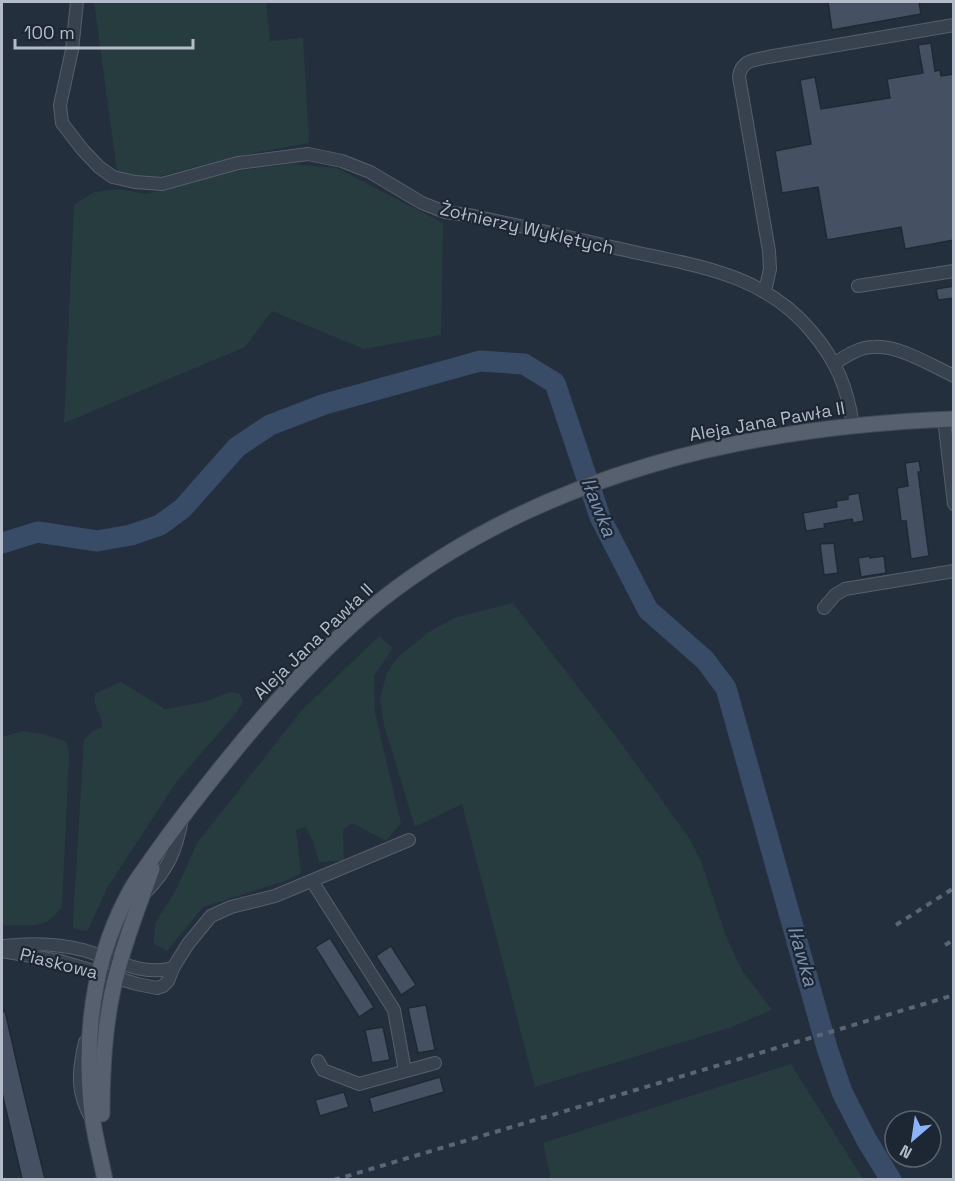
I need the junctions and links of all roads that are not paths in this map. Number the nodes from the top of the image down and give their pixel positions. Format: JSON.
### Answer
{"nodes":[{"id":1,"x":77,"y":2,"type":"edge"},
{"id":2,"x":954,"y":25,"type":"edge"},
{"id":3,"x":954,"y":271,"type":"edge"},
{"id":4,"x":858,"y":286,"type":"dead end"},
{"id":5,"x":765,"y":291,"type":"junction"},
{"id":6,"x":835,"y":363,"type":"junction"},
{"id":7,"x":954,"y":376,"type":"edge"},
{"id":8,"x":949,"y":419,"type":"edge"},
{"id":9,"x":853,"y":425,"type":"junction"},
{"id":10,"x":950,"y":444,"type":"edge"},
{"id":11,"x":954,"y":504,"type":"edge"},
{"id":12,"x":954,"y":571,"type":"edge"},
{"id":13,"x":824,"y":608,"type":"dead end"},
{"id":14,"x":182,"y":814,"type":"junction"},
{"id":15,"x":409,"y":840,"type":"dead end"},
{"id":16,"x":159,"y":848,"type":"junction"},
{"id":17,"x":312,"y":881,"type":"junction"},
{"id":18,"x":142,"y":896,"type":"junction"},
{"id":19,"x":2,"y":948,"type":"edge"},
{"id":20,"x":103,"y":956,"type":"junction"},
{"id":21,"x":120,"y":962,"type":"junction"},
{"id":22,"x":173,"y":968,"type":"junction"},
{"id":23,"x":99,"y":973,"type":"junction"},
{"id":24,"x":116,"y":978,"type":"junction"},
{"id":25,"x":318,"y":1061,"type":"dead end"},
{"id":26,"x":435,"y":1063,"type":"dead end"},
{"id":27,"x":405,"y":1071,"type":"junction"},
{"id":28,"x":101,"y":1159,"type":"junction"},
{"id":29,"x":105,"y":1179,"type":"edge"}],
"edges":[{"from":1,"to":5,"type":"street","name":"Żołnierzy Wyklętych"},
{"from":2,"to":5,"type":"street"},
{"from":3,"to":4,"type":"street"},
{"from":5,"to":6,"type":"street","name":"Żołnierzy Wyklętych"},
{"from":6,"to":7,"type":"street"},
{"from":6,"to":9,"type":"street","name":"Żołnierzy Wyklętych"},
{"from":8,"to":9,"type":"main road","name":"Aleja Jana Pawła II"},
{"from":8,"to":10,"type":"street"},
{"from":9,"to":14,"type":"main road","name":"Aleja Jana Pawła II"},
{"from":10,"to":11,"type":"street"},
{"from":12,"to":13,"type":"street"},
{"from":14,"to":16,"type":"main road","name":"Aleja Jana Pawła II"},
{"from":14,"to":18,"type":"street"},
{"from":15,"to":17,"type":"street"},
{"from":16,"to":18,"type":"main road","name":"Aleja Jana Pawła II"},
{"from":16,"to":20,"type":"main road","name":"Aleja Jana Pawła II"},
{"from":17,"to":22,"type":"street"},
{"from":17,"to":27,"type":"street"},
{"from":18,"to":21,"type":"main road","name":"Aleja Jana Pawła II"},
{"from":19,"to":20,"type":"street","name":"Piaskowa"},
{"from":19,"to":23,"type":"street","name":"Piaskowa"},
{"from":20,"to":21,"type":"street","name":"Piaskowa"},
{"from":20,"to":23,"type":"main road","name":"Aleja Jana Pawła II"},
{"from":21,"to":22,"type":"street","name":"Piaskowa"},
{"from":21,"to":24,"type":"main road","name":"Aleja Jana Pawła II"},
{"from":22,"to":24,"type":"street","name":"Piaskowa"},
{"from":23,"to":24,"type":"street","name":"Piaskowa"},
{"from":23,"to":28,"type":"main road","name":"Aleja Jana Pawła II"},
{"from":24,"to":28,"type":"main road","name":"Aleja Jana Pawła II"},
{"from":25,"to":27,"type":"street"},
{"from":26,"to":27,"type":"street"},
{"from":28,"to":29,"type":"main road","name":"Aleja Jana Pawła II"}]}
